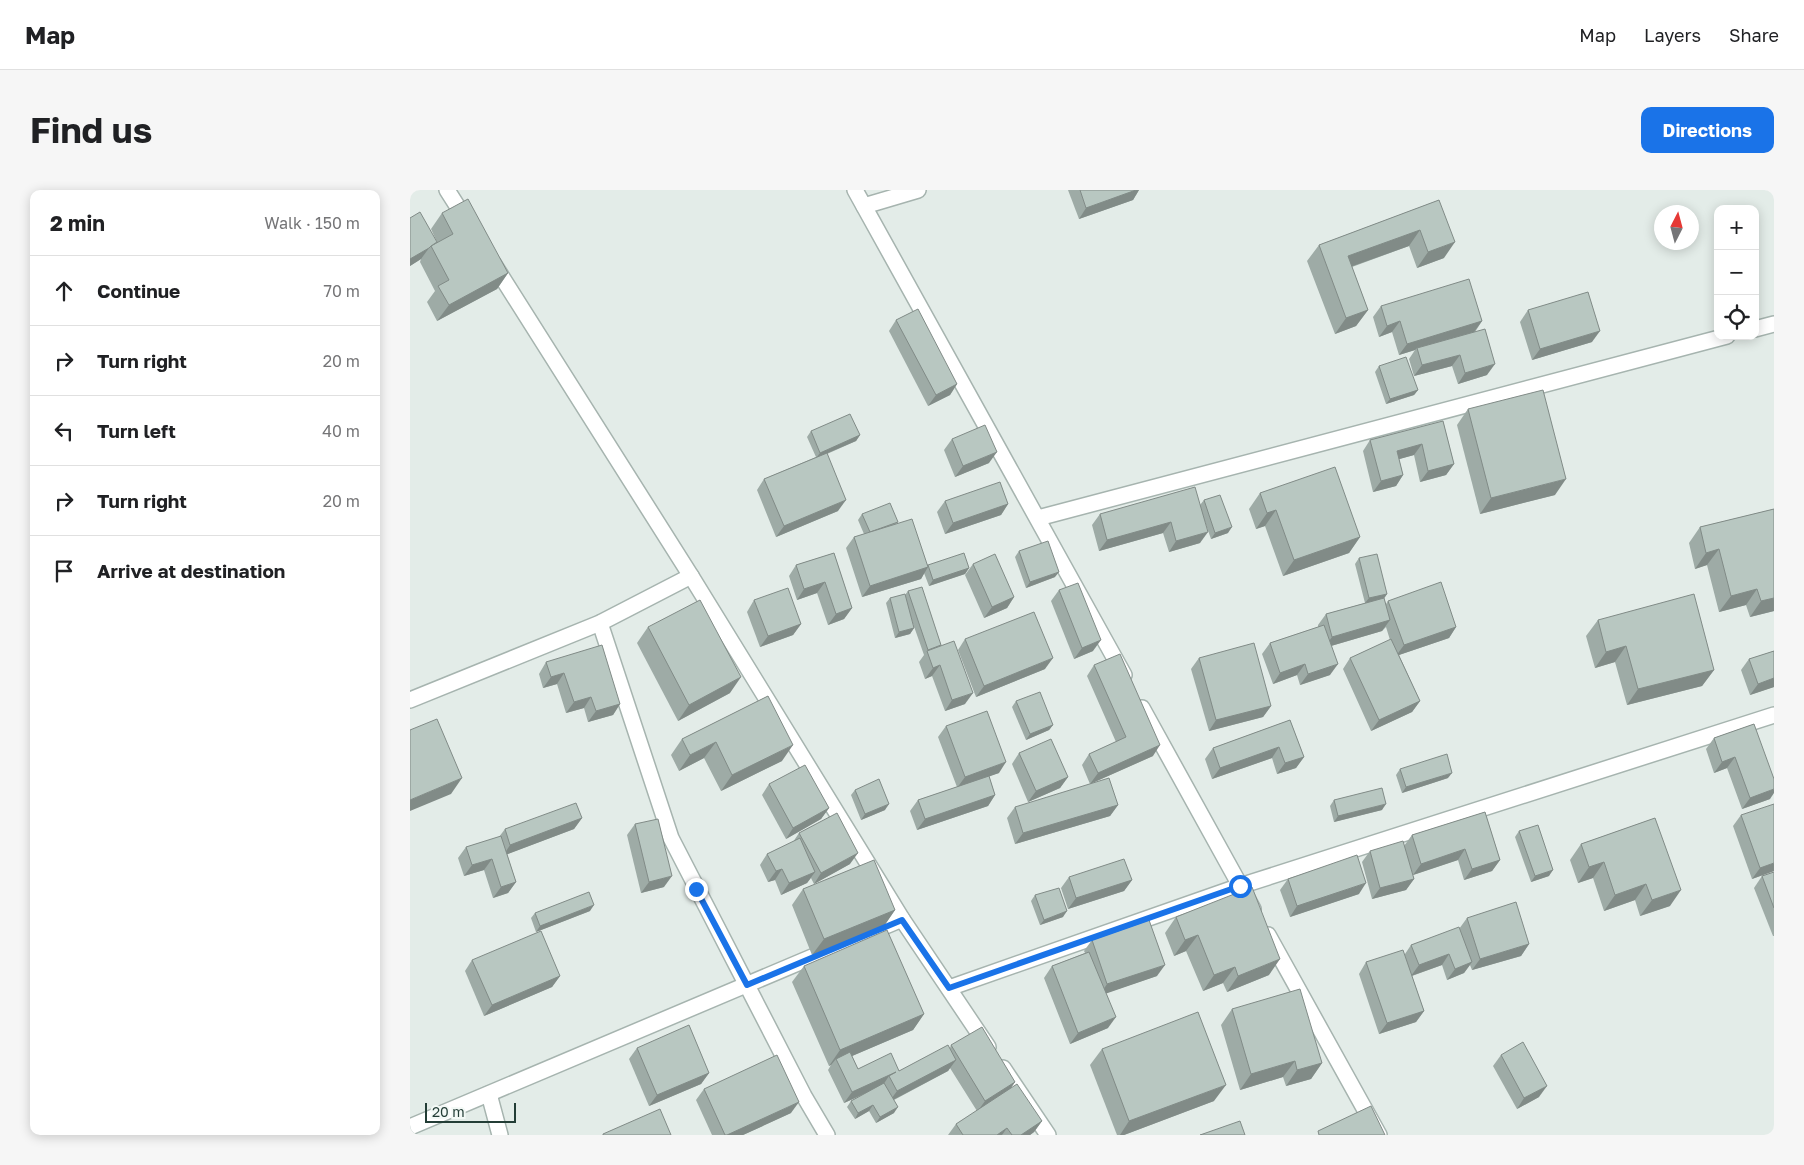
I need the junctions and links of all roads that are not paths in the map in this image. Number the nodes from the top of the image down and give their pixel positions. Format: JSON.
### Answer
{"nodes":[{"id":1,"x":447,"y":190,"type":"edge"},
{"id":2,"x":855,"y":190,"type":"edge"},
{"id":3,"x":918,"y":190,"type":"edge"},
{"id":4,"x":864,"y":206,"type":"junction"},
{"id":5,"x":474,"y":232,"type":"edge"},
{"id":6,"x":484,"y":249,"type":"edge"},
{"id":7,"x":1774,"y":324,"type":"edge"},
{"id":8,"x":1759,"y":328,"type":"edge"},
{"id":9,"x":1714,"y":339,"type":"edge"},
{"id":10,"x":1038,"y":518,"type":"junction"},
{"id":11,"x":691,"y":576,"type":"junction"},
{"id":12,"x":600,"y":623,"type":"junction"},
{"id":13,"x":410,"y":700,"type":"edge"},
{"id":14,"x":1774,"y":715,"type":"edge"},
{"id":15,"x":1240,"y":886,"type":"junction"},
{"id":16,"x":902,"y":920,"type":"junction"},
{"id":17,"x":747,"y":985,"type":"junction"},
{"id":18,"x":949,"y":988,"type":"junction"},
{"id":19,"x":489,"y":1094,"type":"junction"},
{"id":20,"x":410,"y":1127,"type":"edge"},
{"id":21,"x":500,"y":1135,"type":"edge"},
{"id":22,"x":827,"y":1135,"type":"edge"},
{"id":23,"x":1048,"y":1135,"type":"edge"},
{"id":24,"x":1379,"y":1135,"type":"edge"}],
"edges":[{"from":1,"to":5,"type":"street"},
{"from":2,"to":4,"type":"street"},
{"from":3,"to":4,"type":"street"},
{"from":4,"to":10,"type":"street"},
{"from":6,"to":11,"type":"street"},
{"from":7,"to":8,"type":"street"},
{"from":9,"to":10,"type":"street"},
{"from":10,"to":15,"type":"street"},
{"from":11,"to":12,"type":"street"},
{"from":11,"to":16,"type":"street"},
{"from":12,"to":13,"type":"street"},
{"from":12,"to":17,"type":"street"},
{"from":14,"to":15,"type":"street"},
{"from":15,"to":18,"type":"street"},
{"from":15,"to":24,"type":"street"},
{"from":16,"to":17,"type":"street"},
{"from":16,"to":18,"type":"street"},
{"from":17,"to":19,"type":"street"},
{"from":17,"to":22,"type":"street"},
{"from":18,"to":23,"type":"street"},
{"from":19,"to":20,"type":"street"},
{"from":19,"to":21,"type":"street"}]}
